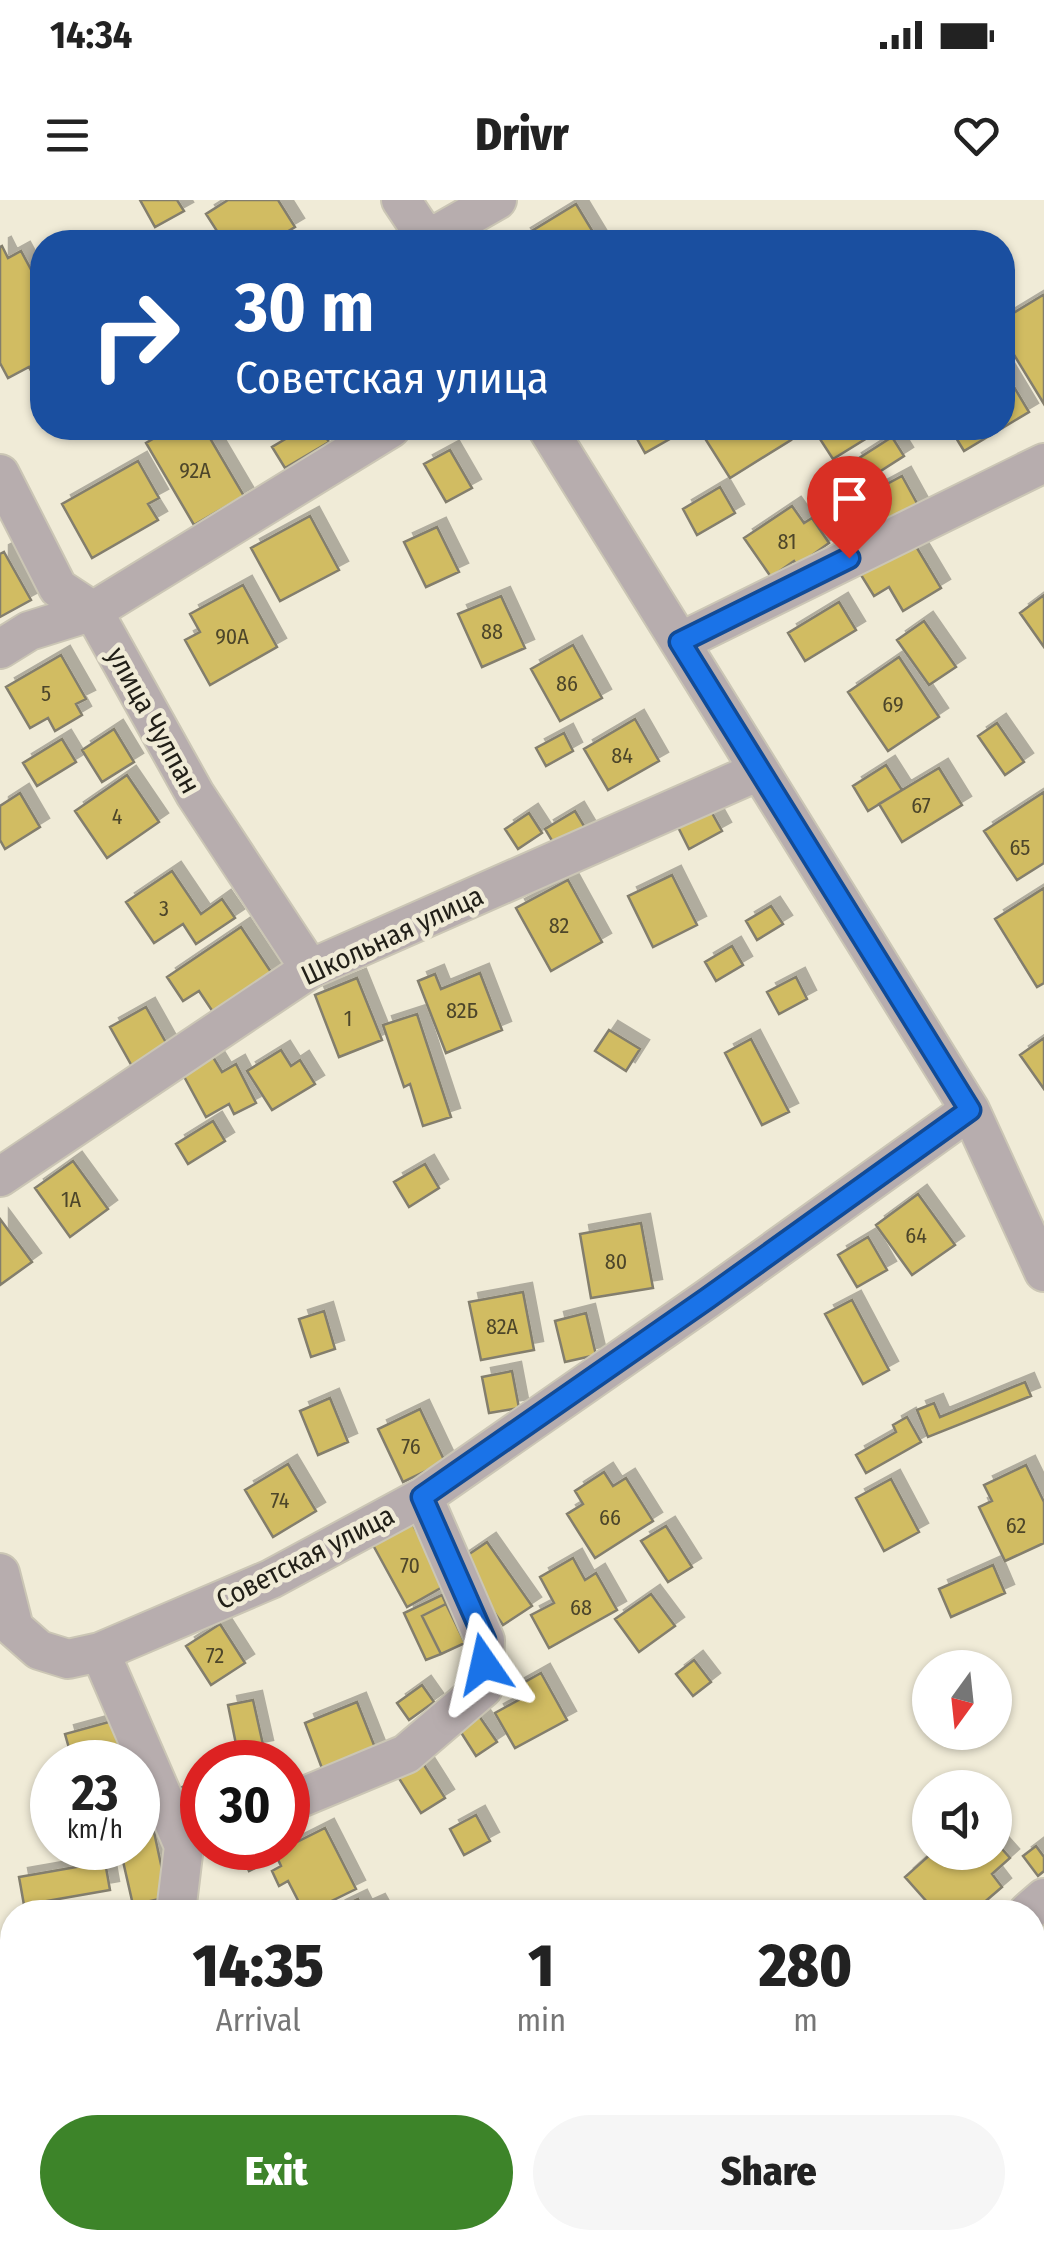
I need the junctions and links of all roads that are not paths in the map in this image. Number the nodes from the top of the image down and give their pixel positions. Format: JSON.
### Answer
{"nodes":[{"id":1,"x":401,"y":200,"type":"edge"},
{"id":2,"x":497,"y":200,"type":"edge"},
{"id":3,"x":421,"y":230,"type":"edge"},
{"id":4,"x":447,"y":230,"type":"edge"},
{"id":5,"x":371,"y":440,"type":"edge"},
{"id":6,"x":554,"y":440,"type":"edge"},
{"id":7,"x":0,"y":474,"type":"edge"},
{"id":8,"x":1035,"y":478,"type":"edge"},
{"id":9,"x":93,"y":611,"type":"junction"},
{"id":10,"x":680,"y":642,"type":"junction"},
{"id":11,"x":0,"y":649,"type":"edge"},
{"id":12,"x":758,"y":771,"type":"junction"},
{"id":13,"x":310,"y":969,"type":"junction"},
{"id":14,"x":970,"y":1110,"type":"junction"},
{"id":15,"x":0,"y":1177,"type":"edge"},
{"id":16,"x":1044,"y":1272,"type":"edge"},
{"id":17,"x":422,"y":1497,"type":"junction"},
{"id":18,"x":0,"y":1573,"type":"edge"},
{"id":19,"x":100,"y":1652,"type":"junction"},
{"id":20,"x":310,"y":1795,"type":"edge"},
{"id":21,"x":180,"y":1815,"type":"edge"},
{"id":22,"x":186,"y":1870,"type":"edge"},
{"id":23,"x":179,"y":1900,"type":"edge"}],
"edges":[{"from":1,"to":3,"type":"street"},
{"from":2,"to":4,"type":"street"},
{"from":5,"to":9,"type":"street"},
{"from":6,"to":10,"type":"street"},
{"from":7,"to":9,"type":"street","name":"улица Чулпан"},
{"from":8,"to":10,"type":"street"},
{"from":9,"to":11,"type":"street"},
{"from":9,"to":13,"type":"street","name":"улица Чулпан"},
{"from":10,"to":12,"type":"street"},
{"from":12,"to":13,"type":"street","name":"Школьная улица"},
{"from":12,"to":14,"type":"street"},
{"from":13,"to":15,"type":"street","name":"Школьная улица"},
{"from":14,"to":16,"type":"street"},
{"from":14,"to":17,"type":"street","name":"Советская улица"},
{"from":17,"to":19,"type":"street","name":"Советская улица"},
{"from":17,"to":20,"type":"street"},
{"from":18,"to":19,"type":"street","name":"Советская улица"},
{"from":19,"to":21,"type":"street"},
{"from":22,"to":23,"type":"street"}]}
